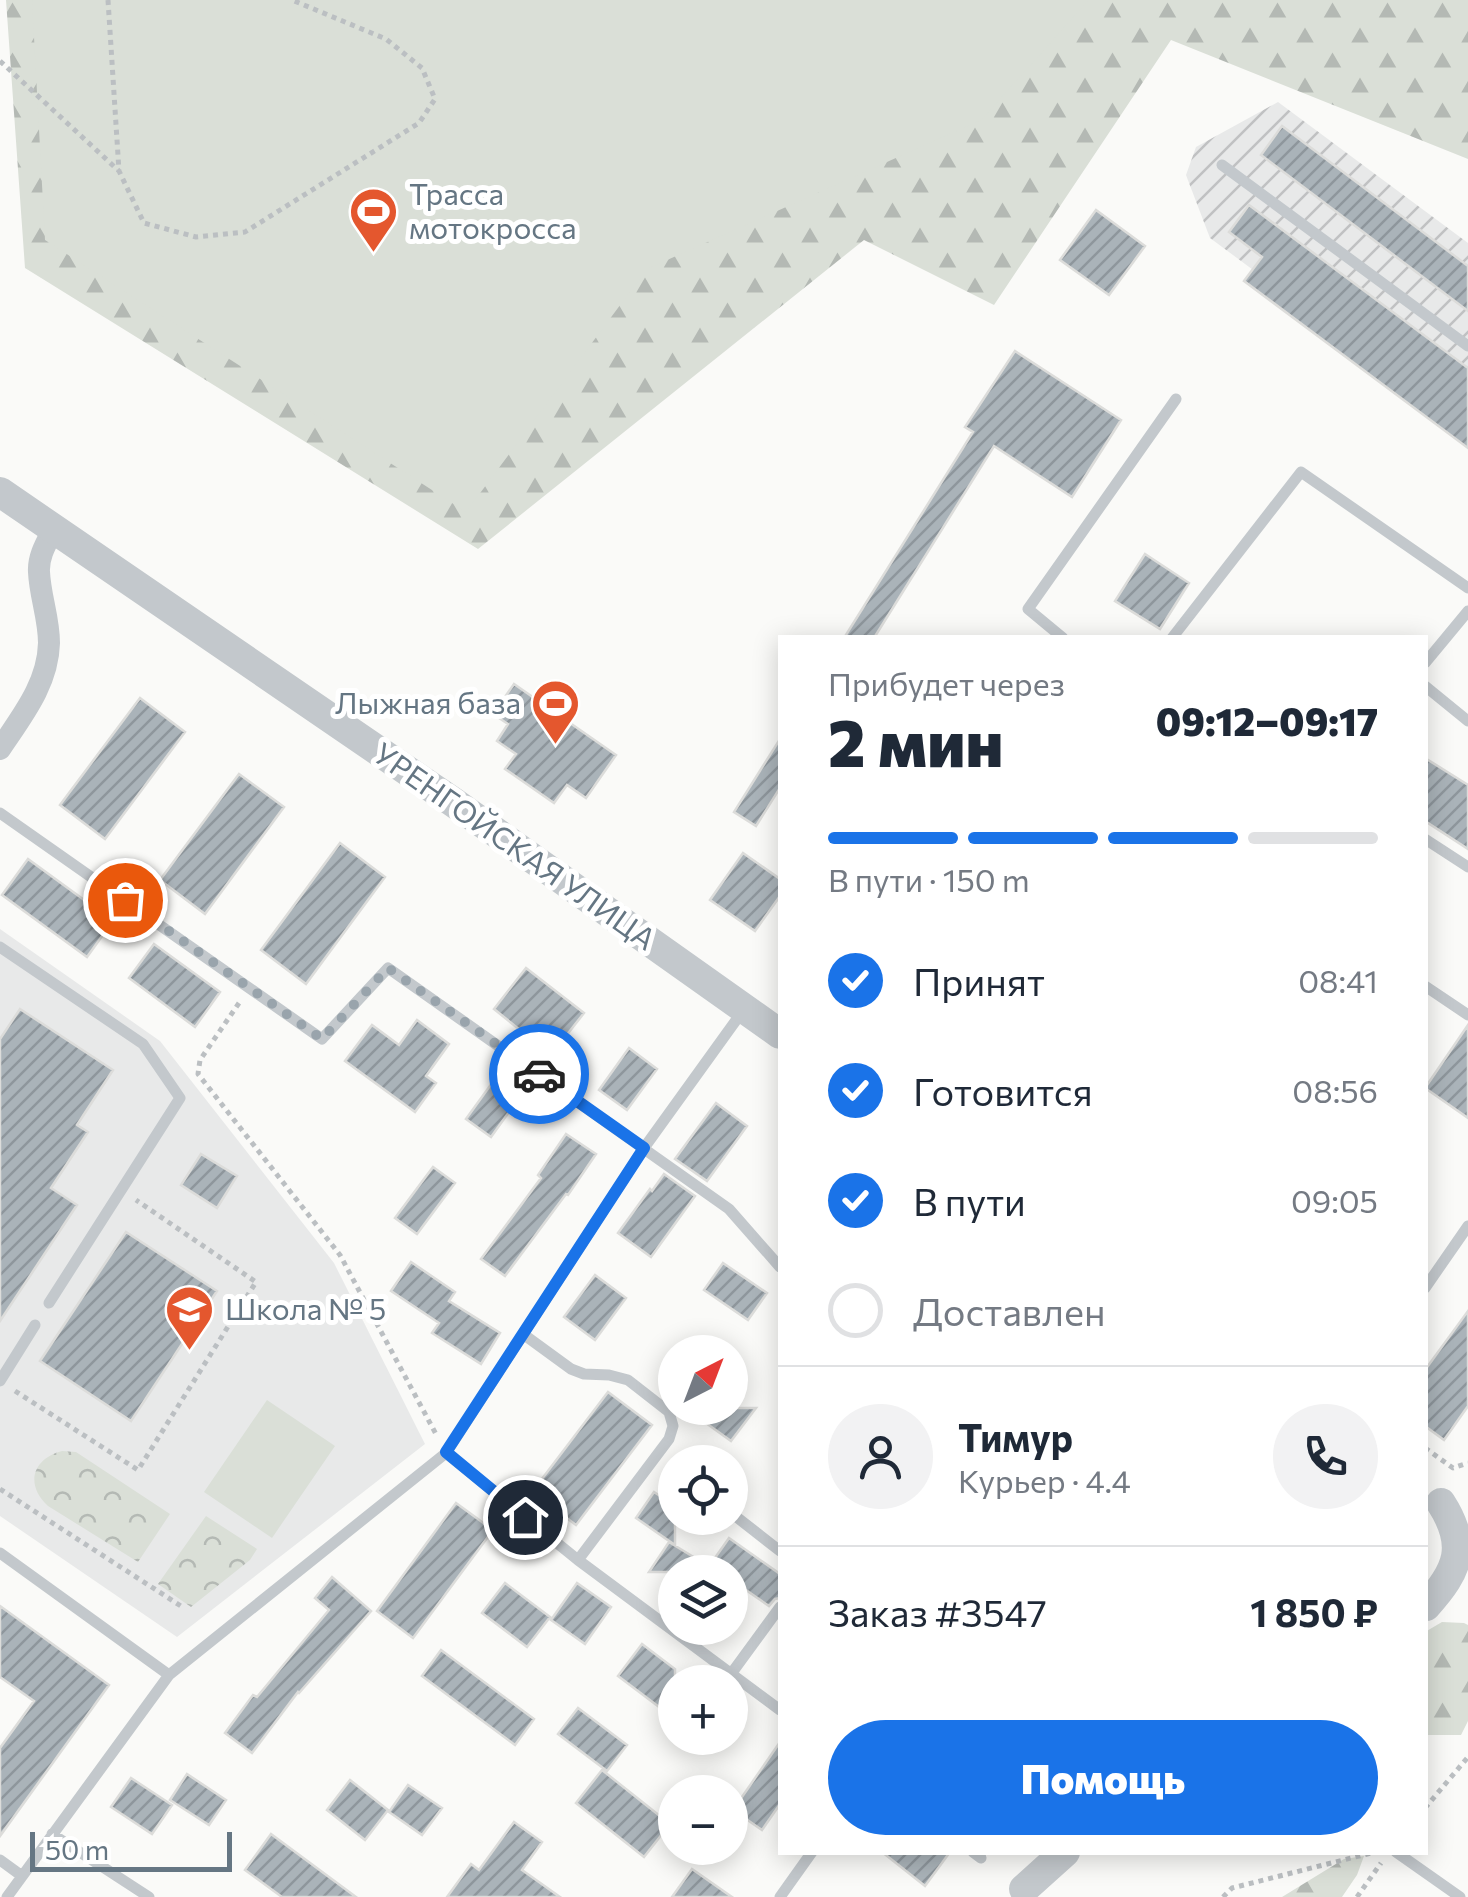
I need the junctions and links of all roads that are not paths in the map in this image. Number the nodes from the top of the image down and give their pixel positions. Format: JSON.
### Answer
{"nodes":[{"id":1,"x":1222,"y":165,"type":"dead end"},
{"id":2,"x":1468,"y":346,"type":"edge"},
{"id":3,"x":1176,"y":399,"type":"dead end"},
{"id":4,"x":0,"y":492,"type":"edge"},
{"id":5,"x":54,"y":528,"type":"junction"},
{"id":6,"x":1468,"y":588,"type":"edge"},
{"id":7,"x":1468,"y":612,"type":"edge"},
{"id":8,"x":1059,"y":635,"type":"edge"},
{"id":9,"x":1174,"y":635,"type":"edge"},
{"id":10,"x":1428,"y":659,"type":"edge"},
{"id":11,"x":1428,"y":688,"type":"edge"},
{"id":12,"x":1468,"y":721,"type":"edge"},
{"id":13,"x":0,"y":749,"type":"edge"},
{"id":14,"x":0,"y":813,"type":"edge"},
{"id":15,"x":1428,"y":841,"type":"edge"},
{"id":16,"x":1468,"y":868,"type":"edge"},
{"id":17,"x":0,"y":946,"type":"edge"},
{"id":18,"x":1428,"y":988,"type":"edge"},
{"id":19,"x":744,"y":1009,"type":"junction"},
{"id":20,"x":1468,"y":1014,"type":"edge"},
{"id":21,"x":778,"y":1033,"type":"edge"},
{"id":22,"x":644,"y":1148,"type":"junction"},
{"id":23,"x":1468,"y":1226,"type":"edge"},
{"id":24,"x":778,"y":1265,"type":"edge"},
{"id":25,"x":1428,"y":1284,"type":"edge"},
{"id":26,"x":49,"y":1304,"type":"dead end"},
{"id":27,"x":35,"y":1324,"type":"dead end"},
{"id":28,"x":523,"y":1334,"type":"junction"},
{"id":29,"x":0,"y":1381,"type":"edge"},
{"id":30,"x":446,"y":1452,"type":"junction"},
{"id":31,"x":1440,"y":1500,"type":"edge"},
{"id":32,"x":1468,"y":1522,"type":"edge"},
{"id":33,"x":748,"y":1526,"type":"edge"},
{"id":34,"x":778,"y":1549,"type":"edge"},
{"id":35,"x":0,"y":1553,"type":"edge"},
{"id":36,"x":578,"y":1560,"type":"junction"},
{"id":37,"x":1468,"y":1575,"type":"edge"},
{"id":38,"x":1428,"y":1603,"type":"edge"},
{"id":39,"x":1428,"y":1604,"type":"edge"},
{"id":40,"x":778,"y":1611,"type":"edge"},
{"id":41,"x":719,"y":1665,"type":"edge"},
{"id":42,"x":738,"y":1665,"type":"edge"},
{"id":43,"x":169,"y":1675,"type":"junction"},
{"id":44,"x":748,"y":1686,"type":"edge"},
{"id":45,"x":778,"y":1709,"type":"edge"},
{"id":46,"x":52,"y":1834,"type":"junction"},
{"id":47,"x":810,"y":1855,"type":"edge"},
{"id":48,"x":1046,"y":1855,"type":"edge"},
{"id":49,"x":1061,"y":1855,"type":"edge"},
{"id":50,"x":1400,"y":1855,"type":"edge"},
{"id":51,"x":0,"y":1860,"type":"edge"},
{"id":52,"x":22,"y":1876,"type":"junction"},
{"id":53,"x":1025,"y":1894,"type":"edge"},
{"id":54,"x":8,"y":1897,"type":"edge"},
{"id":55,"x":150,"y":1897,"type":"edge"},
{"id":56,"x":780,"y":1897,"type":"edge"},
{"id":57,"x":1460,"y":1897,"type":"edge"}],
"edges":[{"from":1,"to":2,"type":"lane"},
{"from":3,"to":8,"type":"lane"},
{"from":4,"to":5,"type":"street","name":"УРЕНГОЙСКАЯ УЛИЦА"},
{"from":5,"to":13,"type":"street"},
{"from":5,"to":19,"type":"street","name":"УРЕНГОЙСКАЯ УЛИЦА"},
{"from":6,"to":9,"type":"lane"},
{"from":7,"to":10,"type":"lane"},
{"from":11,"to":12,"type":"lane"},
{"from":14,"to":22,"type":"lane"},
{"from":15,"to":16,"type":"lane"},
{"from":17,"to":26,"type":"lane"},
{"from":18,"to":20,"type":"lane"},
{"from":19,"to":21,"type":"street","name":"УРЕНГОЙСКАЯ УЛИЦА"},
{"from":19,"to":22,"type":"lane"},
{"from":22,"to":24,"type":"lane"},
{"from":22,"to":28,"type":"lane"},
{"from":23,"to":25,"type":"lane"},
{"from":27,"to":29,"type":"lane"},
{"from":28,"to":30,"type":"lane"},
{"from":28,"to":36,"type":"lane"},
{"from":30,"to":36,"type":"lane"},
{"from":30,"to":43,"type":"lane"},
{"from":31,"to":32,"type":"street"},
{"from":31,"to":38,"type":"street"},
{"from":33,"to":34,"type":"lane"},
{"from":35,"to":43,"type":"lane"},
{"from":36,"to":41,"type":"lane"},
{"from":37,"to":39,"type":"street"},
{"from":40,"to":42,"type":"lane"},
{"from":43,"to":46,"type":"lane"},
{"from":44,"to":45,"type":"lane"},
{"from":46,"to":52,"type":"lane"},
{"from":46,"to":55,"type":"lane"},
{"from":47,"to":56,"type":"lane"},
{"from":48,"to":53,"type":"street"},
{"from":49,"to":53,"type":"street"},
{"from":50,"to":57,"type":"lane"},
{"from":51,"to":52,"type":"lane"},
{"from":52,"to":54,"type":"lane"}]}
